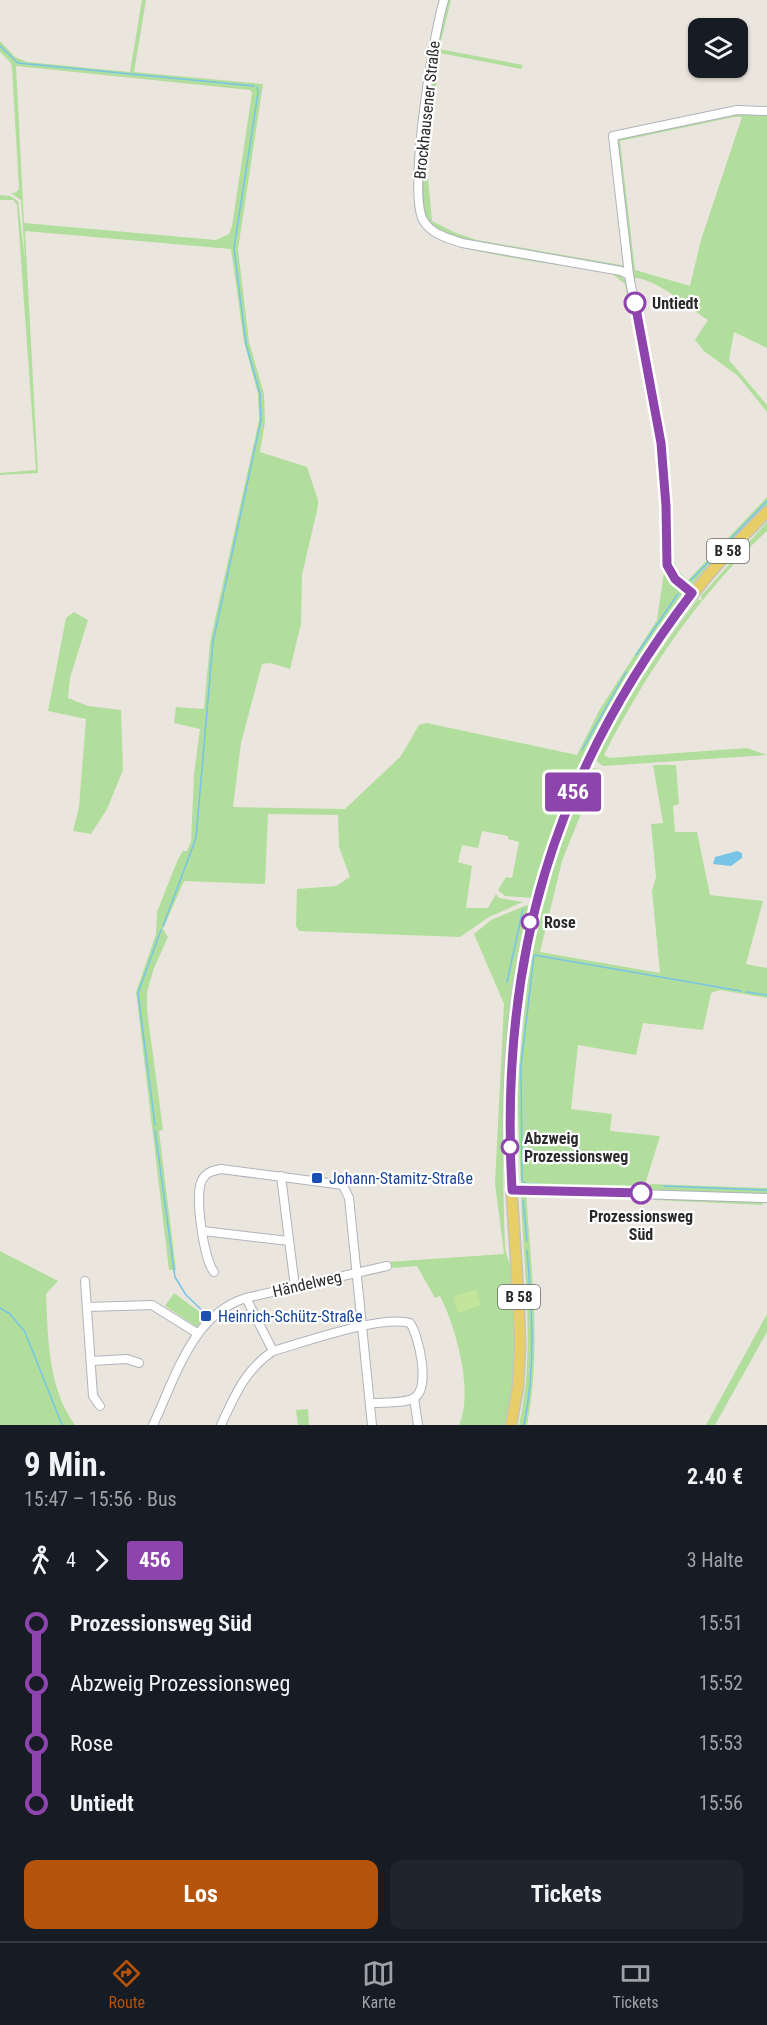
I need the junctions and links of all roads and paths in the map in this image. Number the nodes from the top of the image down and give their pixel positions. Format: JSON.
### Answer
{"nodes":[{"id":1,"x":444,"y":0,"type":"edge"},
{"id":2,"x":767,"y":111,"type":"edge"},
{"id":3,"x":628,"y":275,"type":"junction"},
{"id":4,"x":767,"y":512,"type":"edge"},
{"id":5,"x":692,"y":593,"type":"junction"},
{"id":6,"x":281,"y":1176,"type":"junction"},
{"id":7,"x":512,"y":1190,"type":"junction"},
{"id":8,"x":767,"y":1198,"type":"edge"},
{"id":9,"x":203,"y":1231,"type":"junction"},
{"id":10,"x":289,"y":1241,"type":"junction"},
{"id":11,"x":387,"y":1266,"type":"dead end"},
{"id":12,"x":214,"y":1272,"type":"dead end"},
{"id":13,"x":358,"y":1272,"type":"junction"},
{"id":14,"x":85,"y":1281,"type":"dead end"},
{"id":15,"x":295,"y":1287,"type":"junction"},
{"id":16,"x":246,"y":1298,"type":"junction"},
{"id":17,"x":87,"y":1307,"type":"junction"},
{"id":18,"x":364,"y":1326,"type":"junction"},
{"id":19,"x":197,"y":1332,"type":"junction"},
{"id":20,"x":273,"y":1351,"type":"junction"},
{"id":21,"x":91,"y":1361,"type":"junction"},
{"id":22,"x":139,"y":1363,"type":"dead end"},
{"id":23,"x":414,"y":1398,"type":"junction"},
{"id":24,"x":372,"y":1403,"type":"junction"},
{"id":25,"x":99,"y":1406,"type":"dead end"},
{"id":26,"x":153,"y":1425,"type":"edge"},
{"id":27,"x":220,"y":1425,"type":"edge"},
{"id":28,"x":372,"y":1425,"type":"edge"},
{"id":29,"x":418,"y":1425,"type":"edge"},
{"id":30,"x":511,"y":1425,"type":"edge"}],
"edges":[{"from":1,"to":3,"type":"street","name":"Brockhausener Straße"},
{"from":2,"to":3,"type":"street"},
{"from":3,"to":5,"type":"street"},
{"from":4,"to":5,"type":"main road","number":"B 58"},
{"from":5,"to":7,"type":"main road","number":"B 58"},
{"from":6,"to":9,"type":"street"},
{"from":6,"to":10,"type":"street"},
{"from":6,"to":13,"type":"street"},
{"from":7,"to":8,"type":"street"},
{"from":7,"to":30,"type":"main road","number":"B 58"},
{"from":9,"to":10,"type":"street"},
{"from":9,"to":12,"type":"street"},
{"from":10,"to":15,"type":"street"},
{"from":11,"to":13,"type":"street","name":"Händelweg"},
{"from":13,"to":15,"type":"street","name":"Händelweg"},
{"from":13,"to":18,"type":"street"},
{"from":14,"to":17,"type":"street"},
{"from":15,"to":16,"type":"street","name":"Händelweg"},
{"from":16,"to":19,"type":"street","name":"Händelweg"},
{"from":16,"to":20,"type":"street"},
{"from":17,"to":19,"type":"street"},
{"from":17,"to":21,"type":"street"},
{"from":18,"to":20,"type":"street"},
{"from":18,"to":23,"type":"street"},
{"from":18,"to":24,"type":"street"},
{"from":19,"to":26,"type":"street","name":"Händelweg"},
{"from":20,"to":27,"type":"street"},
{"from":21,"to":22,"type":"street"},
{"from":21,"to":25,"type":"street"},
{"from":23,"to":24,"type":"street"},
{"from":23,"to":29,"type":"street"},
{"from":24,"to":28,"type":"street"}]}
